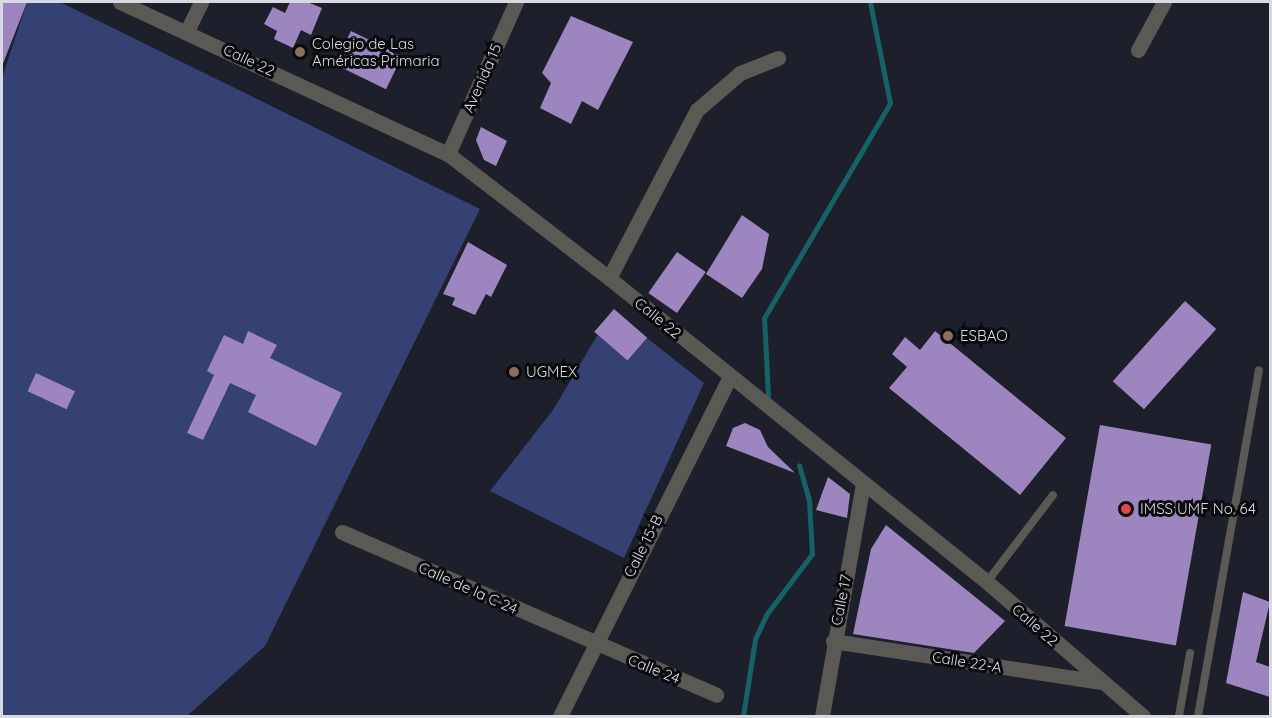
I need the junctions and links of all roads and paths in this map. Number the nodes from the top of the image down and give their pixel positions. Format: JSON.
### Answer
{"nodes":[{"id":1,"x":120,"y":2,"type":"edge"},
{"id":2,"x":201,"y":2,"type":"edge"},
{"id":3,"x":516,"y":2,"type":"edge"},
{"id":4,"x":1164,"y":2,"type":"edge"},
{"id":5,"x":187,"y":31,"type":"junction"},
{"id":6,"x":1138,"y":50,"type":"dead end"},
{"id":7,"x":778,"y":58,"type":"dead end"},
{"id":8,"x":448,"y":154,"type":"junction"},
{"id":9,"x":609,"y":278,"type":"junction"},
{"id":10,"x":1258,"y":370,"type":"dead end"},
{"id":11,"x":730,"y":376,"type":"junction"},
{"id":12,"x":863,"y":484,"type":"junction"},
{"id":13,"x":1053,"y":495,"type":"dead end"},
{"id":14,"x":342,"y":532,"type":"dead end"},
{"id":15,"x":987,"y":582,"type":"junction"},
{"id":16,"x":834,"y":641,"type":"junction"},
{"id":17,"x":593,"y":644,"type":"junction"},
{"id":18,"x":1190,"y":653,"type":"dead end"},
{"id":19,"x":1100,"y":682,"type":"junction"},
{"id":20,"x":716,"y":695,"type":"dead end"},
{"id":21,"x":1138,"y":714,"type":"edge"},
{"id":22,"x":560,"y":717,"type":"edge"},
{"id":23,"x":822,"y":717,"type":"edge"},
{"id":24,"x":1179,"y":717,"type":"edge"},
{"id":25,"x":1198,"y":717,"type":"edge"}],
"edges":[{"from":1,"to":5,"type":"street","name":"Calle 22"},
{"from":2,"to":5,"type":"street"},
{"from":3,"to":8,"type":"street","name":"Avenida 15"},
{"from":4,"to":6,"type":"street"},
{"from":5,"to":8,"type":"street","name":"Calle 22"},
{"from":7,"to":9,"type":"street"},
{"from":8,"to":9,"type":"street","name":"Calle 22"},
{"from":9,"to":11,"type":"street","name":"Calle 22"},
{"from":10,"to":25,"type":"lane"},
{"from":11,"to":12,"type":"street","name":"Calle 22"},
{"from":11,"to":17,"type":"street","name":"Calle 15-B"},
{"from":12,"to":15,"type":"street","name":"Calle 22"},
{"from":12,"to":16,"type":"street","name":"Calle 17"},
{"from":13,"to":15,"type":"lane"},
{"from":14,"to":17,"type":"street","name":"Calle de la C 24"},
{"from":15,"to":19,"type":"street","name":"Calle 22"},
{"from":16,"to":19,"type":"street","name":"Calle 22-A"},
{"from":16,"to":23,"type":"street","name":"Calle 17"},
{"from":17,"to":20,"type":"street","name":"Calle 24"},
{"from":17,"to":22,"type":"street","name":"Calle 15-B"},
{"from":18,"to":24,"type":"lane"},
{"from":19,"to":21,"type":"street","name":"Calle 22"}]}
